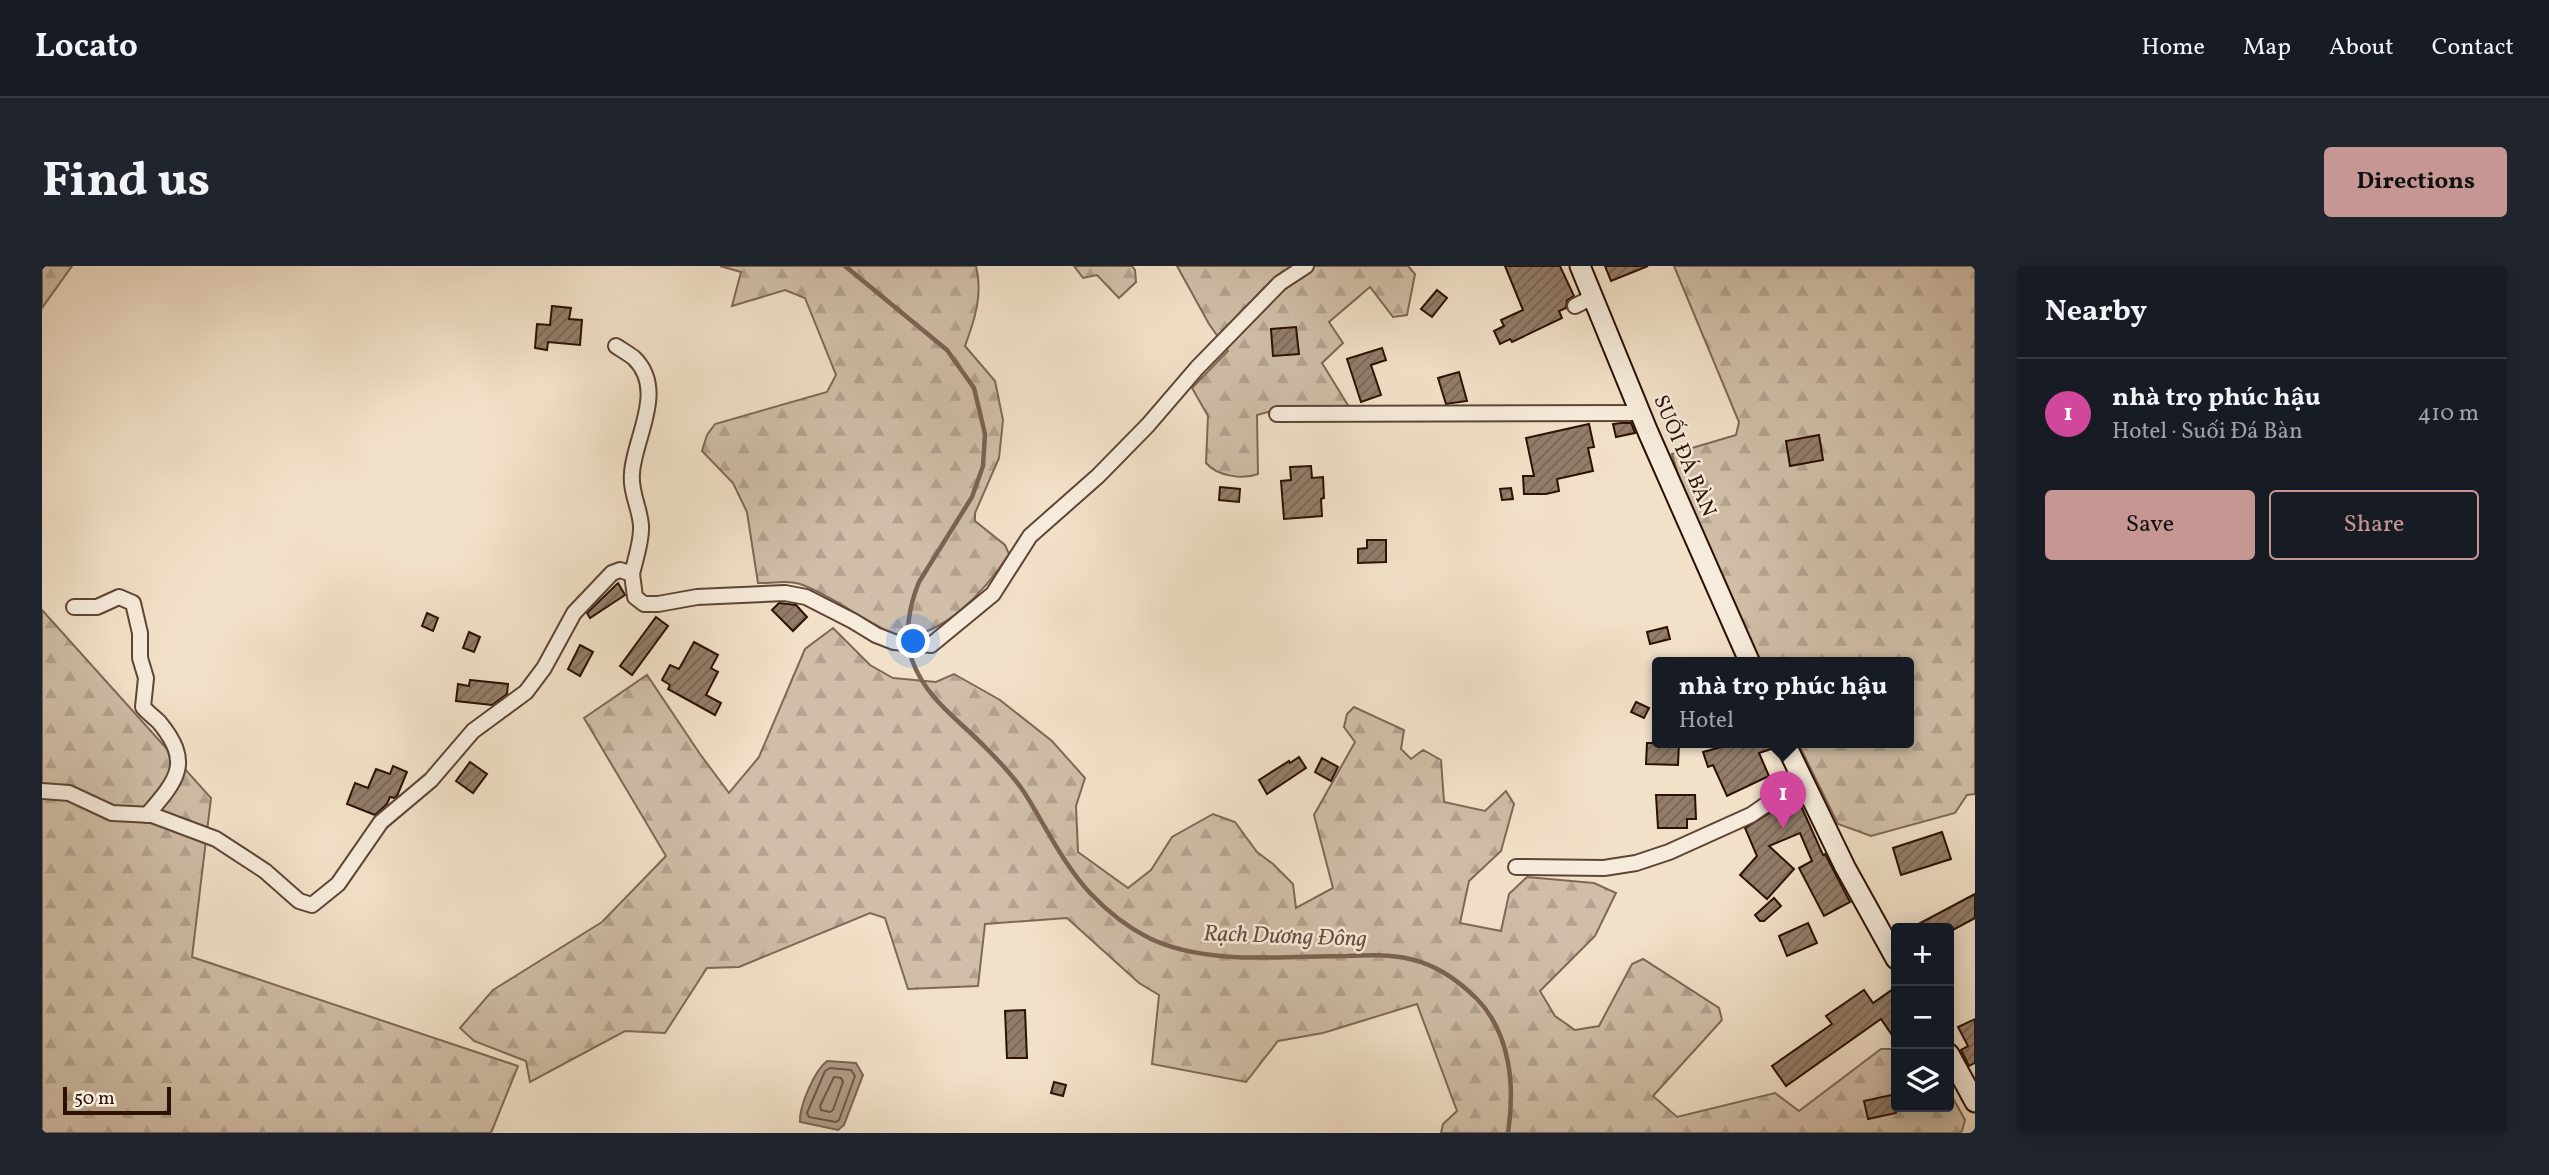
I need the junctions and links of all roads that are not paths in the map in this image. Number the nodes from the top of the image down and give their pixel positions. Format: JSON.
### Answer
{"nodes":[{"id":1,"x":1306,"y":266,"type":"edge"},
{"id":2,"x":1580,"y":266,"type":"edge"},
{"id":3,"x":1593,"y":297,"type":"junction"},
{"id":4,"x":1575,"y":306,"type":"dead end"},
{"id":5,"x":616,"y":346,"type":"dead end"},
{"id":6,"x":1641,"y":413,"type":"junction"},
{"id":7,"x":1277,"y":414,"type":"dead end"},
{"id":8,"x":632,"y":574,"type":"junction"},
{"id":9,"x":74,"y":607,"type":"dead end"},
{"id":10,"x":1747,"y":657,"type":"edge"},
{"id":11,"x":1787,"y":748,"type":"edge"},
{"id":12,"x":1801,"y":780,"type":"junction"},
{"id":13,"x":42,"y":791,"type":"edge"},
{"id":14,"x":147,"y":814,"type":"junction"},
{"id":15,"x":1516,"y":867,"type":"dead end"},
{"id":16,"x":1891,"y":950,"type":"edge"},
{"id":17,"x":1954,"y":1063,"type":"edge"},
{"id":18,"x":1975,"y":1102,"type":"edge"}],
"edges":[{"from":1,"to":8,"type":"street"},
{"from":2,"to":3,"type":"street","name":"SUỐI ĐÁ BÀN"},
{"from":3,"to":4,"type":"street"},
{"from":3,"to":6,"type":"street","name":"SUỐI ĐÁ BÀN"},
{"from":5,"to":8,"type":"street"},
{"from":6,"to":7,"type":"street"},
{"from":6,"to":10,"type":"street","name":"SUỐI ĐÁ BÀN"},
{"from":8,"to":14,"type":"street"},
{"from":9,"to":14,"type":"street"},
{"from":11,"to":12,"type":"street"},
{"from":12,"to":15,"type":"street"},
{"from":12,"to":16,"type":"street"},
{"from":13,"to":14,"type":"street"},
{"from":17,"to":18,"type":"street"}]}
